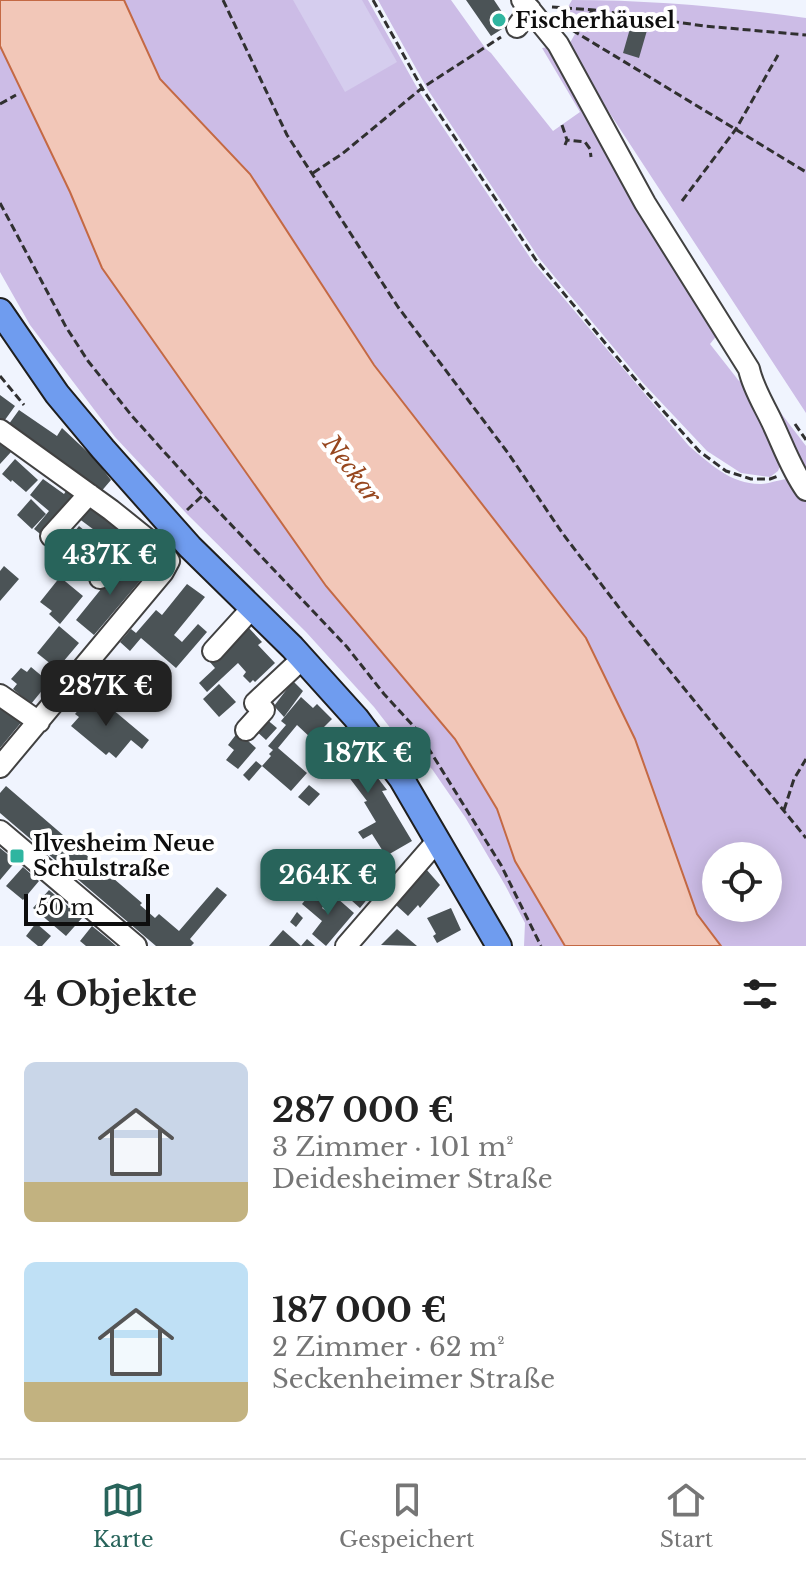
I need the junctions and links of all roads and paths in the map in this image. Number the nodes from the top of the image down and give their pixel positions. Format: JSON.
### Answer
{"nodes":[{"id":1,"x":223,"y":0,"type":"edge"},
{"id":2,"x":373,"y":0,"type":"edge"},
{"id":3,"x":526,"y":4,"type":"edge"},
{"id":4,"x":594,"y":10,"type":"junction"},
{"id":5,"x":563,"y":25,"type":"dead end"},
{"id":6,"x":517,"y":27,"type":"dead end"},
{"id":7,"x":574,"y":31,"type":"junction"},
{"id":8,"x":806,"y":35,"type":"edge"},
{"id":9,"x":497,"y":39,"type":"dead end"},
{"id":10,"x":778,"y":55,"type":"dead end"},
{"id":11,"x":422,"y":88,"type":"junction"},
{"id":12,"x":16,"y":95,"type":"dead end"},
{"id":13,"x":0,"y":104,"type":"edge"},
{"id":14,"x":562,"y":125,"type":"dead end"},
{"id":15,"x":736,"y":129,"type":"junction"},
{"id":16,"x":567,"y":140,"type":"junction"},
{"id":17,"x":565,"y":145,"type":"dead end"},
{"id":18,"x":591,"y":157,"type":"dead end"},
{"id":19,"x":806,"y":172,"type":"edge"},
{"id":20,"x":313,"y":173,"type":"junction"},
{"id":21,"x":682,"y":201,"type":"dead end"},
{"id":22,"x":0,"y":203,"type":"edge"},
{"id":23,"x":0,"y":311,"type":"edge"},
{"id":24,"x":0,"y":376,"type":"edge"},
{"id":25,"x":24,"y":405,"type":"dead end"},
{"id":26,"x":0,"y":430,"type":"edge"},
{"id":27,"x":793,"y":471,"type":"junction"},
{"id":28,"x":806,"y":490,"type":"edge"},
{"id":29,"x":89,"y":494,"type":"junction"},
{"id":30,"x":203,"y":495,"type":"junction"},
{"id":31,"x":183,"y":514,"type":"dead end"},
{"id":32,"x":138,"y":533,"type":"junction"},
{"id":33,"x":51,"y":536,"type":"dead end"},
{"id":34,"x":100,"y":578,"type":"dead end"},
{"id":35,"x":253,"y":607,"type":"junction"},
{"id":36,"x":213,"y":651,"type":"dead end"},
{"id":37,"x":303,"y":658,"type":"junction"},
{"id":38,"x":0,"y":695,"type":"edge"},
{"id":39,"x":39,"y":722,"type":"junction"},
{"id":40,"x":246,"y":730,"type":"dead end"},
{"id":41,"x":806,"y":759,"type":"edge"},
{"id":42,"x":0,"y":767,"type":"edge"},
{"id":43,"x":784,"y":810,"type":"junction"},
{"id":44,"x":0,"y":831,"type":"edge"},
{"id":45,"x":806,"y":838,"type":"edge"},
{"id":46,"x":438,"y":840,"type":"junction"},
{"id":47,"x":136,"y":946,"type":"edge"},
{"id":48,"x":346,"y":946,"type":"edge"},
{"id":49,"x":499,"y":946,"type":"edge"},
{"id":50,"x":541,"y":946,"type":"edge"}],
"edges":[{"from":1,"to":20,"type":"path"},
{"from":2,"to":11,"type":"path"},
{"from":3,"to":4,"type":"path"},
{"from":3,"to":6,"type":"street"},
{"from":3,"to":27,"type":"street"},
{"from":4,"to":7,"type":"path"},
{"from":4,"to":8,"type":"path"},
{"from":5,"to":7,"type":"path"},
{"from":7,"to":15,"type":"path"},
{"from":9,"to":11,"type":"path"},
{"from":10,"to":15,"type":"path"},
{"from":11,"to":20,"type":"path"},
{"from":11,"to":27,"type":"path"},
{"from":12,"to":13,"type":"path"},
{"from":14,"to":16,"type":"path"},
{"from":15,"to":19,"type":"path"},
{"from":15,"to":21,"type":"path"},
{"from":16,"to":17,"type":"path"},
{"from":16,"to":18,"type":"path"},
{"from":20,"to":43,"type":"path"},
{"from":22,"to":30,"type":"path"},
{"from":23,"to":35,"type":"main road"},
{"from":24,"to":25,"type":"path"},
{"from":26,"to":29,"type":"street"},
{"from":27,"to":28,"type":"street"},
{"from":29,"to":32,"type":"street"},
{"from":29,"to":33,"type":"street"},
{"from":30,"to":31,"type":"path"},
{"from":30,"to":50,"type":"path"},
{"from":32,"to":34,"type":"street"},
{"from":32,"to":39,"type":"street"},
{"from":35,"to":36,"type":"street"},
{"from":35,"to":37,"type":"main road"},
{"from":37,"to":40,"type":"street"},
{"from":37,"to":46,"type":"main road"},
{"from":38,"to":39,"type":"street"},
{"from":39,"to":42,"type":"street"},
{"from":41,"to":43,"type":"path"},
{"from":43,"to":45,"type":"path"},
{"from":44,"to":47,"type":"street"},
{"from":46,"to":48,"type":"street"},
{"from":46,"to":49,"type":"main road"}]}
